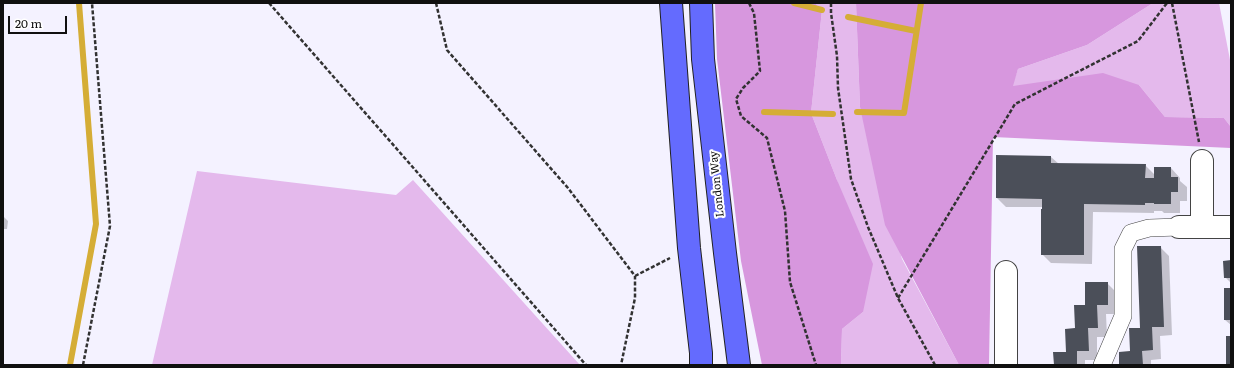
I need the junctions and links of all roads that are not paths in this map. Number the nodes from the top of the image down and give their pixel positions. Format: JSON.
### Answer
{"nodes":[{"id":1,"x":671,"y":3,"type":"edge"},
{"id":2,"x":701,"y":3,"type":"edge"},
{"id":3,"x":1202,"y":161,"type":"road end"},
{"id":4,"x":1179,"y":226,"type":"joint"},
{"id":5,"x":1202,"y":226,"type":"junction"},
{"id":6,"x":1231,"y":227,"type":"edge"},
{"id":7,"x":1006,"y":272,"type":"dead end"},
{"id":8,"x":701,"y":365,"type":"edge"},
{"id":9,"x":739,"y":365,"type":"edge"},
{"id":10,"x":1006,"y":365,"type":"edge"},
{"id":11,"x":1102,"y":365,"type":"edge"}],
"edges":[{"from":1,"to":8,"type":"highway"},
{"from":2,"to":9,"type":"highway","name":"London Way"},
{"from":3,"to":5,"type":"street"},
{"from":4,"to":5,"type":"street"},
{"from":4,"to":11,"type":"street"},
{"from":5,"to":6,"type":"street"},
{"from":7,"to":10,"type":"street"}]}
